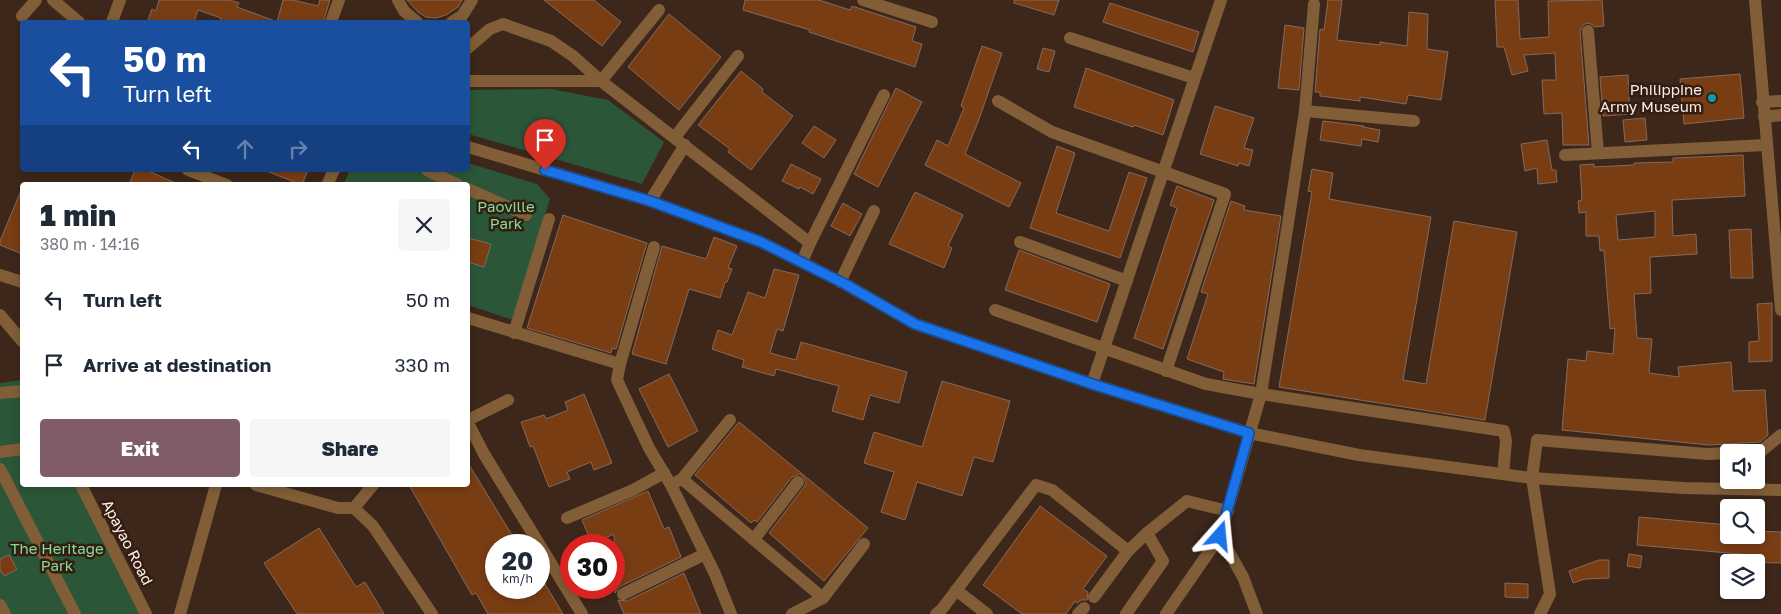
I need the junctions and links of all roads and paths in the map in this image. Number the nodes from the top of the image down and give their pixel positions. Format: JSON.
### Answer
{"nodes":[{"id":1,"x":36,"y":0,"type":"edge"},
{"id":2,"x":53,"y":0,"type":"edge"},
{"id":3,"x":120,"y":0,"type":"edge"},
{"id":4,"x":339,"y":0,"type":"edge"},
{"id":5,"x":398,"y":0,"type":"edge"},
{"id":6,"x":472,"y":0,"type":"edge"},
{"id":7,"x":863,"y":0,"type":"edge"},
{"id":8,"x":1221,"y":0,"type":"edge"},
{"id":9,"x":1755,"y":0,"type":"edge"},
{"id":10,"x":884,"y":3,"type":"edge"},
{"id":11,"x":1314,"y":4,"type":"dead end"},
{"id":12,"x":659,"y":10,"type":"dead end"},
{"id":13,"x":22,"y":16,"type":"dead end"},
{"id":14,"x":76,"y":20,"type":"edge"},
{"id":15,"x":113,"y":20,"type":"edge"},
{"id":16,"x":332,"y":20,"type":"edge"},
{"id":17,"x":415,"y":20,"type":"edge"},
{"id":18,"x":455,"y":20,"type":"edge"},
{"id":19,"x":932,"y":22,"type":"dead end"},
{"id":20,"x":1588,"y":31,"type":"dead end"},
{"id":21,"x":1070,"y":38,"type":"dead end"},
{"id":22,"x":470,"y":46,"type":"edge"},
{"id":23,"x":738,"y":56,"type":"dead end"},
{"id":24,"x":1194,"y":78,"type":"junction"},
{"id":25,"x":470,"y":81,"type":"edge"},
{"id":26,"x":601,"y":81,"type":"junction"},
{"id":27,"x":884,"y":95,"type":"dead end"},
{"id":28,"x":1781,"y":101,"type":"edge"},
{"id":29,"x":998,"y":102,"type":"dead end"},
{"id":30,"x":1762,"y":102,"type":"junction"},
{"id":31,"x":1304,"y":110,"type":"junction"},
{"id":32,"x":1781,"y":116,"type":"edge"},
{"id":33,"x":1764,"y":117,"type":"junction"},
{"id":34,"x":1414,"y":121,"type":"dead end"},
{"id":35,"x":680,"y":141,"type":"junction"},
{"id":36,"x":1766,"y":145,"type":"junction"},
{"id":37,"x":470,"y":148,"type":"edge"},
{"id":38,"x":1598,"y":153,"type":"junction"},
{"id":39,"x":1566,"y":155,"type":"dead end"},
{"id":40,"x":193,"y":172,"type":"edge"},
{"id":41,"x":431,"y":172,"type":"edge"},
{"id":42,"x":1162,"y":172,"type":"junction"},
{"id":43,"x":219,"y":182,"type":"edge"},
{"id":44,"x":452,"y":182,"type":"edge"},
{"id":45,"x":470,"y":190,"type":"edge"},
{"id":46,"x":650,"y":201,"type":"junction"},
{"id":47,"x":874,"y":211,"type":"dead end"},
{"id":48,"x":526,"y":216,"type":"dead end"},
{"id":49,"x":548,"y":219,"type":"dead end"},
{"id":50,"x":1020,"y":242,"type":"dead end"},
{"id":51,"x":810,"y":243,"type":"junction"},
{"id":52,"x":654,"y":247,"type":"dead end"},
{"id":53,"x":802,"y":262,"type":"junction"},
{"id":54,"x":0,"y":275,"type":"edge"},
{"id":55,"x":20,"y":281,"type":"edge"},
{"id":56,"x":1127,"y":281,"type":"junction"},
{"id":57,"x":840,"y":282,"type":"junction"},
{"id":58,"x":995,"y":310,"type":"dead end"},
{"id":59,"x":1781,"y":310,"type":"edge"},
{"id":60,"x":0,"y":315,"type":"edge"},
{"id":61,"x":470,"y":319,"type":"edge"},
{"id":62,"x":514,"y":333,"type":"junction"},
{"id":63,"x":20,"y":339,"type":"edge"},
{"id":64,"x":1103,"y":348,"type":"junction"},
{"id":65,"x":620,"y":364,"type":"junction"},
{"id":66,"x":1166,"y":371,"type":"junction"},
{"id":67,"x":1092,"y":384,"type":"junction"},
{"id":68,"x":20,"y":391,"type":"edge"},
{"id":69,"x":0,"y":393,"type":"edge"},
{"id":70,"x":1261,"y":394,"type":"junction"},
{"id":71,"x":508,"y":400,"type":"dead end"},
{"id":72,"x":470,"y":420,"type":"edge"},
{"id":73,"x":730,"y":420,"type":"dead end"},
{"id":74,"x":470,"y":425,"type":"edge"},
{"id":75,"x":1249,"y":433,"type":"junction"},
{"id":76,"x":1781,"y":435,"type":"edge"},
{"id":77,"x":20,"y":448,"type":"edge"},
{"id":78,"x":1765,"y":448,"type":"edge"},
{"id":79,"x":0,"y":452,"type":"edge"},
{"id":80,"x":1720,"y":453,"type":"edge"},
{"id":81,"x":0,"y":469,"type":"edge"},
{"id":82,"x":664,"y":473,"type":"junction"},
{"id":83,"x":1503,"y":474,"type":"junction"},
{"id":84,"x":1532,"y":478,"type":"junction"},
{"id":85,"x":676,"y":482,"type":"junction"},
{"id":86,"x":798,"y":482,"type":"dead end"},
{"id":87,"x":82,"y":487,"type":"edge"},
{"id":88,"x":215,"y":487,"type":"edge"},
{"id":89,"x":265,"y":487,"type":"edge"},
{"id":90,"x":370,"y":487,"type":"edge"},
{"id":91,"x":1781,"y":490,"type":"edge"},
{"id":92,"x":354,"y":508,"type":"junction"},
{"id":93,"x":1228,"y":511,"type":"junction"},
{"id":94,"x":568,"y":518,"type":"dead end"},
{"id":95,"x":1146,"y":532,"type":"junction"},
{"id":96,"x":1220,"y":536,"type":"junction"},
{"id":97,"x":754,"y":539,"type":"junction"},
{"id":98,"x":864,"y":544,"type":"dead end"},
{"id":99,"x":1128,"y":550,"type":"junction"},
{"id":100,"x":705,"y":554,"type":"junction"},
{"id":101,"x":956,"y":590,"type":"junction"},
{"id":102,"x":625,"y":593,"type":"edge"},
{"id":103,"x":1094,"y":597,"type":"dead end"},
{"id":104,"x":823,"y":598,"type":"junction"},
{"id":105,"x":0,"y":605,"type":"edge"},
{"id":106,"x":4,"y":614,"type":"edge"},
{"id":107,"x":75,"y":614,"type":"edge"},
{"id":108,"x":146,"y":614,"type":"edge"},
{"id":109,"x":180,"y":614,"type":"edge"},
{"id":110,"x":432,"y":614,"type":"edge"},
{"id":111,"x":582,"y":614,"type":"edge"},
{"id":112,"x":731,"y":614,"type":"edge"},
{"id":113,"x":792,"y":614,"type":"edge"},
{"id":114,"x":936,"y":614,"type":"edge"},
{"id":115,"x":987,"y":614,"type":"edge"},
{"id":116,"x":1126,"y":614,"type":"edge"},
{"id":117,"x":1166,"y":614,"type":"edge"},
{"id":118,"x":1257,"y":614,"type":"edge"},
{"id":119,"x":1540,"y":614,"type":"edge"}],
"edges":[{"from":1,"to":13,"type":"street"},
{"from":2,"to":14,"type":"street"},
{"from":3,"to":15,"type":"street"},
{"from":4,"to":16,"type":"street"},
{"from":5,"to":17,"type":"street"},
{"from":6,"to":18,"type":"street"},
{"from":7,"to":10,"type":"street"},
{"from":8,"to":24,"type":"street"},
{"from":9,"to":30,"type":"street"},
{"from":10,"to":19,"type":"street"},
{"from":11,"to":31,"type":"street"},
{"from":12,"to":26,"type":"street"},
{"from":20,"to":38,"type":"street"},
{"from":21,"to":24,"type":"street"},
{"from":22,"to":26,"type":"street"},
{"from":23,"to":35,"type":"street"},
{"from":24,"to":42,"type":"street"},
{"from":25,"to":26,"type":"street"},
{"from":26,"to":35,"type":"street"},
{"from":27,"to":51,"type":"street"},
{"from":28,"to":30,"type":"street"},
{"from":29,"to":42,"type":"street"},
{"from":30,"to":33,"type":"street"},
{"from":31,"to":34,"type":"street"},
{"from":31,"to":70,"type":"street"},
{"from":32,"to":33,"type":"street"},
{"from":33,"to":36,"type":"street"},
{"from":35,"to":46,"type":"street"},
{"from":35,"to":51,"type":"street"},
{"from":36,"to":38,"type":"street"},
{"from":36,"to":59,"type":"street"},
{"from":37,"to":46,"type":"street"},
{"from":38,"to":39,"type":"street"},
{"from":40,"to":43,"type":"street"},
{"from":41,"to":44,"type":"street"},
{"from":42,"to":56,"type":"street"},
{"from":42,"to":66,"type":"street"},
{"from":45,"to":48,"type":"street"},
{"from":46,"to":53,"type":"street"},
{"from":47,"to":57,"type":"street"},
{"from":49,"to":62,"type":"street"},
{"from":50,"to":56,"type":"street"},
{"from":51,"to":53,"type":"street"},
{"from":52,"to":65,"type":"street"},
{"from":53,"to":57,"type":"street"},
{"from":54,"to":55,"type":"street"},
{"from":56,"to":64,"type":"street"},
{"from":57,"to":67,"type":"street"},
{"from":58,"to":64,"type":"street"},
{"from":60,"to":63,"type":"street"},
{"from":61,"to":62,"type":"street"},
{"from":62,"to":65,"type":"street"},
{"from":64,"to":66,"type":"street"},
{"from":64,"to":67,"type":"street"},
{"from":65,"to":82,"type":"street"},
{"from":66,"to":70,"type":"street"},
{"from":67,"to":75,"type":"street"},
{"from":68,"to":69,"type":"street"},
{"from":70,"to":75,"type":"street"},
{"from":70,"to":83,"type":"street"},
{"from":71,"to":72,"type":"street"},
{"from":73,"to":85,"type":"street"},
{"from":74,"to":111,"type":"street"},
{"from":75,"to":83,"type":"street"},
{"from":75,"to":93,"type":"street"},
{"from":76,"to":78,"type":"street"},
{"from":77,"to":79,"type":"street"},
{"from":80,"to":84,"type":"street"},
{"from":81,"to":107,"type":"street"},
{"from":82,"to":85,"type":"street"},
{"from":82,"to":94,"type":"street"},
{"from":83,"to":84,"type":"street"},
{"from":84,"to":91,"type":"street"},
{"from":84,"to":119,"type":"street"},
{"from":85,"to":97,"type":"street"},
{"from":85,"to":100,"type":"street"},
{"from":86,"to":97,"type":"street"},
{"from":87,"to":108,"type":"street","name":"Apayao Road"},
{"from":88,"to":109,"type":"street"},
{"from":89,"to":92,"type":"street"},
{"from":90,"to":92,"type":"street"},
{"from":92,"to":110,"type":"street"},
{"from":93,"to":95,"type":"street"},
{"from":93,"to":96,"type":"street"},
{"from":95,"to":99,"type":"street"},
{"from":95,"to":116,"type":"street"},
{"from":96,"to":117,"type":"street"},
{"from":96,"to":118,"type":"street"},
{"from":97,"to":104,"type":"street"},
{"from":98,"to":104,"type":"street"},
{"from":99,"to":101,"type":"street"},
{"from":99,"to":103,"type":"street"},
{"from":100,"to":102,"type":"street"},
{"from":100,"to":112,"type":"street"},
{"from":101,"to":114,"type":"street"},
{"from":101,"to":115,"type":"street"},
{"from":104,"to":113,"type":"street"},
{"from":105,"to":106,"type":"street"}]}
